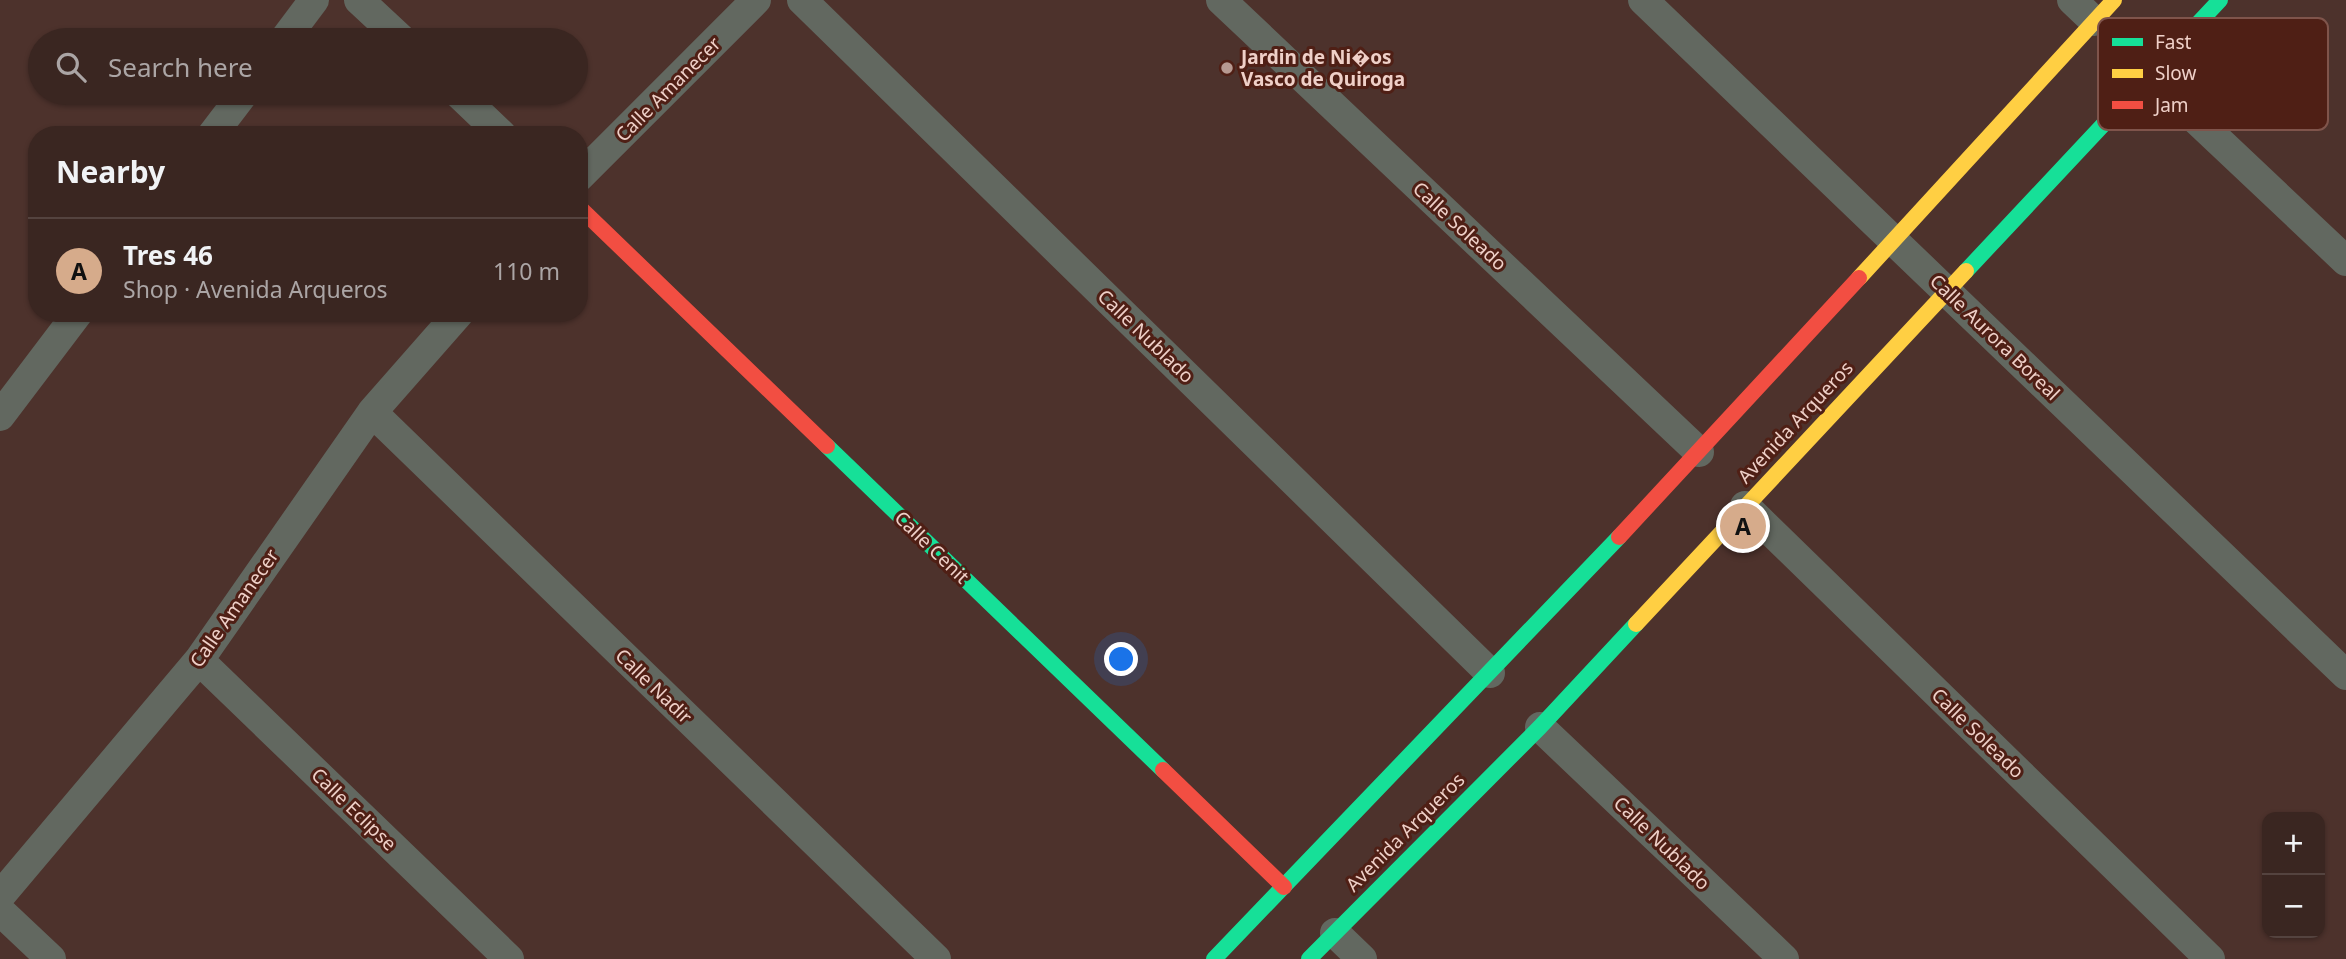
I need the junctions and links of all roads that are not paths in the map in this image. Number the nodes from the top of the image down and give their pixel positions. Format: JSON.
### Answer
{"nodes":[{"id":1,"x":314,"y":0,"type":"edge"},
{"id":2,"x":359,"y":0,"type":"edge"},
{"id":3,"x":756,"y":0,"type":"edge"},
{"id":4,"x":802,"y":0,"type":"edge"},
{"id":5,"x":1221,"y":0,"type":"edge"},
{"id":6,"x":1643,"y":0,"type":"edge"},
{"id":7,"x":2072,"y":0,"type":"edge"},
{"id":8,"x":2220,"y":0,"type":"edge"},
{"id":9,"x":2104,"y":10,"type":"edge"},
{"id":10,"x":2203,"y":18,"type":"edge"},
{"id":11,"x":293,"y":28,"type":"edge"},
{"id":12,"x":389,"y":28,"type":"edge"},
{"id":13,"x":235,"y":105,"type":"edge"},
{"id":14,"x":471,"y":105,"type":"edge"},
{"id":15,"x":219,"y":126,"type":"edge"},
{"id":16,"x":493,"y":126,"type":"edge"},
{"id":17,"x":2098,"y":129,"type":"edge"},
{"id":18,"x":2207,"y":130,"type":"edge"},
{"id":19,"x":588,"y":168,"type":"edge"},
{"id":20,"x":588,"y":216,"type":"edge"},
{"id":21,"x":1895,"y":241,"type":"junction"},
{"id":22,"x":2346,"y":261,"type":"edge"},
{"id":23,"x":1946,"y":291,"type":"junction"},
{"id":24,"x":71,"y":322,"type":"edge"},
{"id":25,"x":450,"y":322,"type":"edge"},
{"id":26,"x":372,"y":412,"type":"junction"},
{"id":27,"x":0,"y":416,"type":"edge"},
{"id":28,"x":1699,"y":452,"type":"junction"},
{"id":29,"x":1745,"y":506,"type":"junction"},
{"id":30,"x":199,"y":660,"type":"junction"},
{"id":31,"x":1490,"y":673,"type":"junction"},
{"id":32,"x":2346,"y":675,"type":"edge"},
{"id":33,"x":1539,"y":727,"type":"junction"},
{"id":34,"x":1284,"y":887,"type":"junction"},
{"id":35,"x":0,"y":896,"type":"edge"},
{"id":36,"x":0,"y":911,"type":"edge"},
{"id":37,"x":1335,"y":933,"type":"junction"},
{"id":38,"x":51,"y":959,"type":"edge"},
{"id":39,"x":509,"y":959,"type":"edge"},
{"id":40,"x":936,"y":959,"type":"edge"},
{"id":41,"x":1214,"y":959,"type":"edge"},
{"id":42,"x":1309,"y":959,"type":"edge"},
{"id":43,"x":1362,"y":959,"type":"edge"},
{"id":44,"x":1784,"y":959,"type":"edge"},
{"id":45,"x":2210,"y":959,"type":"edge"}],
"edges":[{"from":1,"to":11,"type":"street"},
{"from":2,"to":12,"type":"street"},
{"from":3,"to":19,"type":"street","name":"Calle Amanecer"},
{"from":4,"to":31,"type":"street","name":"Calle Nublado"},
{"from":5,"to":28,"type":"street","name":"Calle Soleado"},
{"from":6,"to":21,"type":"street","name":"Calle Aurora Boreal"},
{"from":7,"to":9,"type":"street"},
{"from":8,"to":10,"type":"main road","name":"Avenida Arqueros"},
{"from":9,"to":21,"type":"main road"},
{"from":13,"to":15,"type":"street"},
{"from":14,"to":16,"type":"street"},
{"from":17,"to":23,"type":"main road","name":"Avenida Arqueros"},
{"from":18,"to":22,"type":"street"},
{"from":20,"to":34,"type":"main road","name":"Calle Cenit"},
{"from":21,"to":23,"type":"street","name":"Calle Aurora Boreal"},
{"from":21,"to":28,"type":"main road"},
{"from":23,"to":29,"type":"main road","name":"Avenida Arqueros"},
{"from":23,"to":32,"type":"street","name":"Calle Aurora Boreal"},
{"from":24,"to":27,"type":"street"},
{"from":25,"to":26,"type":"street","name":"Calle Amanecer"},
{"from":26,"to":30,"type":"street","name":"Calle Amanecer"},
{"from":26,"to":40,"type":"street","name":"Calle Nadir"},
{"from":28,"to":31,"type":"main road"},
{"from":29,"to":33,"type":"main road","name":"Avenida Arqueros"},
{"from":29,"to":45,"type":"street","name":"Calle Soleado"},
{"from":30,"to":35,"type":"street","name":"Calle Amanecer"},
{"from":30,"to":39,"type":"street","name":"Calle Eclipse"},
{"from":31,"to":34,"type":"main road"},
{"from":33,"to":37,"type":"main road","name":"Avenida Arqueros"},
{"from":33,"to":44,"type":"street","name":"Calle Nublado"},
{"from":34,"to":41,"type":"main road"},
{"from":36,"to":38,"type":"street"},
{"from":37,"to":42,"type":"main road","name":"Avenida Arqueros"},
{"from":37,"to":43,"type":"street"}]}
